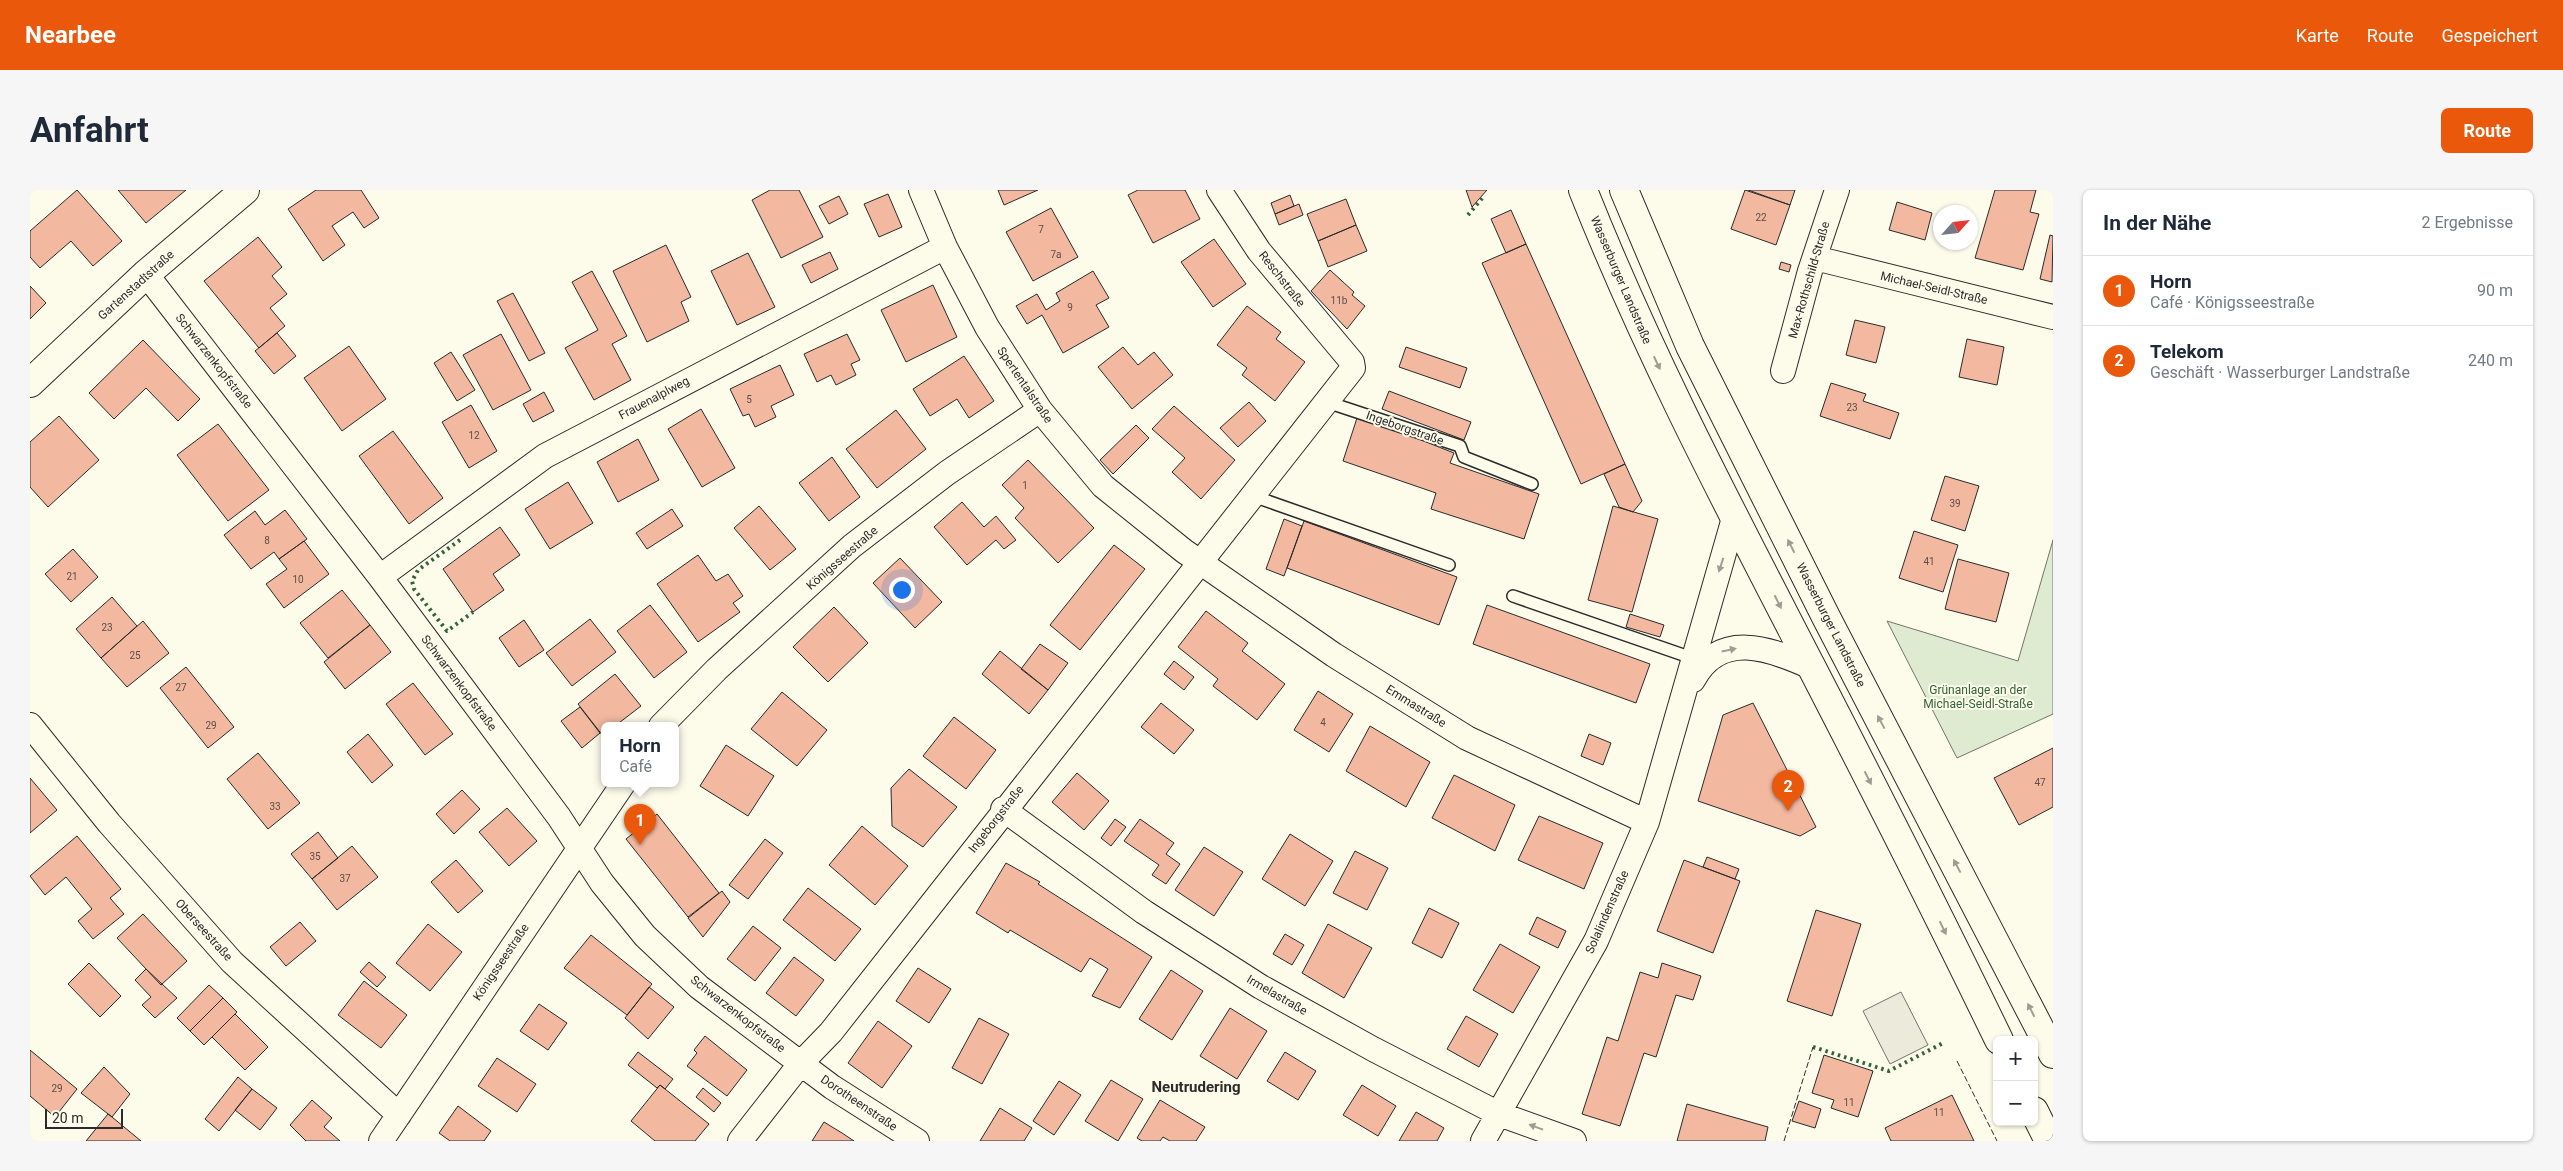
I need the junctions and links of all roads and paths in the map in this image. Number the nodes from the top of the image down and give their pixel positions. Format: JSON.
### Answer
{"nodes":[{"id":1,"x":245,"y":190,"type":"edge"},
{"id":2,"x":921,"y":190,"type":"edge"},
{"id":3,"x":1219,"y":190,"type":"edge"},
{"id":4,"x":1582,"y":190,"type":"edge"},
{"id":5,"x":1624,"y":190,"type":"edge"},
{"id":6,"x":1837,"y":190,"type":"edge"},
{"id":7,"x":945,"y":247,"type":"junction"},
{"id":8,"x":1815,"y":258,"type":"junction"},
{"id":9,"x":146,"y":274,"type":"junction"},
{"id":10,"x":2053,"y":317,"type":"edge"},
{"id":11,"x":1352,"y":362,"type":"joint"},
{"id":12,"x":1783,"y":371,"type":"dead end"},
{"id":13,"x":30,"y":383,"type":"edge"},
{"id":14,"x":1327,"y":402,"type":"junction"},
{"id":15,"x":1040,"y":410,"type":"junction"},
{"id":16,"x":1532,"y":484,"type":"dead end"},
{"id":17,"x":1253,"y":496,"type":"junction"},
{"id":18,"x":1734,"y":518,"type":"junction"},
{"id":19,"x":1200,"y":563,"type":"junction"},
{"id":20,"x":1449,"y":565,"type":"dead end"},
{"id":21,"x":380,"y":576,"type":"junction"},
{"id":22,"x":1513,"y":596,"type":"dead end"},
{"id":23,"x":1695,"y":659,"type":"junction"},
{"id":24,"x":1811,"y":666,"type":"junction"},
{"id":25,"x":1685,"y":695,"type":"junction"},
{"id":26,"x":665,"y":722,"type":"edge"},
{"id":27,"x":30,"y":725,"type":"edge"},
{"id":28,"x":621,"y":787,"type":"edge"},
{"id":29,"x":1003,"y":810,"type":"junction"},
{"id":30,"x":1647,"y":822,"type":"junction"},
{"id":31,"x":579,"y":848,"type":"junction"},
{"id":32,"x":1997,"y":1036,"type":"edge"},
{"id":33,"x":2053,"y":1054,"type":"edge"},
{"id":34,"x":801,"y":1063,"type":"junction"},
{"id":35,"x":1499,"y":1114,"type":"junction"},
{"id":36,"x":399,"y":1115,"type":"junction"},
{"id":37,"x":2038,"y":1119,"type":"edge"},
{"id":38,"x":381,"y":1141,"type":"edge"},
{"id":39,"x":740,"y":1141,"type":"edge"},
{"id":40,"x":917,"y":1141,"type":"edge"},
{"id":41,"x":1483,"y":1141,"type":"edge"},
{"id":42,"x":1574,"y":1141,"type":"edge"},
{"id":43,"x":2049,"y":1141,"type":"edge"}],
"edges":[{"from":1,"to":9,"type":"main road","name":"Gartenstadtstraße"},
{"from":2,"to":7,"type":"street","name":"Spertentalstraße"},
{"from":3,"to":11,"type":"street","name":"Reschstraße"},
{"from":4,"to":18,"type":"main road","name":"Wasserburger Landstraße","one_way":true},
{"from":33,"to":5,"type":"main road","name":"Wasserburger Landstraße","one_way":true},
{"from":6,"to":8,"type":"street","name":"Max-Rothschild-Straße"},
{"from":7,"to":15,"type":"street","name":"Spertentalstraße"},
{"from":7,"to":21,"type":"street","name":"Frauenalplweg"},
{"from":8,"to":10,"type":"street","name":"Michael-Seidl-Straße"},
{"from":8,"to":12,"type":"street","name":"Max-Rothschild-Straße"},
{"from":9,"to":13,"type":"main road","name":"Gartenstadtstraße"},
{"from":9,"to":21,"type":"street","name":"Schwarzenkopfstraße"},
{"from":11,"to":14,"type":"street","name":"Ingeborgstraße"},
{"from":14,"to":16,"type":"lane","name":"Ingeborgstraße"},
{"from":14,"to":17,"type":"street","name":"Ingeborgstraße"},
{"from":15,"to":19,"type":"street","name":"Spertentalstraße"},
{"from":15,"to":26,"type":"street","name":"Königsseestraße"},
{"from":17,"to":19,"type":"street","name":"Ingeborgstraße"},
{"from":17,"to":20,"type":"lane"},
{"from":18,"to":23,"type":"street","name":"Solalindenstraße","one_way":true},
{"from":18,"to":24,"type":"main road","name":"Wasserburger Landstraße","one_way":true},
{"from":19,"to":29,"type":"street","name":"Ingeborgstraße"},
{"from":19,"to":30,"type":"street","name":"Emmastraße"},
{"from":21,"to":31,"type":"street","name":"Schwarzenkopfstraße"},
{"from":22,"to":23,"type":"lane"},
{"from":23,"to":25,"type":"street","name":"Solalindenstraße"},
{"from":25,"to":24,"type":"street","name":"Solalindenstraße","one_way":true},
{"from":24,"to":32,"type":"main road","name":"Wasserburger Landstraße","one_way":true},
{"from":25,"to":30,"type":"street","name":"Solalindenstraße"},
{"from":27,"to":36,"type":"street","name":"Oberseestraße"},
{"from":28,"to":31,"type":"street","name":"Königsseestraße"},
{"from":29,"to":34,"type":"street","name":"Ingeborgstraße"},
{"from":29,"to":35,"type":"street","name":"Irmelastraße"},
{"from":30,"to":35,"type":"street","name":"Solalindenstraße"},
{"from":31,"to":34,"type":"street","name":"Schwarzenkopfstraße"},
{"from":31,"to":36,"type":"street","name":"Königsseestraße"},
{"from":34,"to":39,"type":"street","name":"Ingeborgstraße"},
{"from":34,"to":40,"type":"street","name":"Dorotheenstraße"},
{"from":35,"to":41,"type":"street","name":"Solalindenstraße"},
{"from":42,"to":35,"type":"street","name":"Irmelastraße","one_way":true},
{"from":36,"to":38,"type":"street","name":"Königsseestraße"},
{"from":37,"to":43,"type":"main road"}]}
